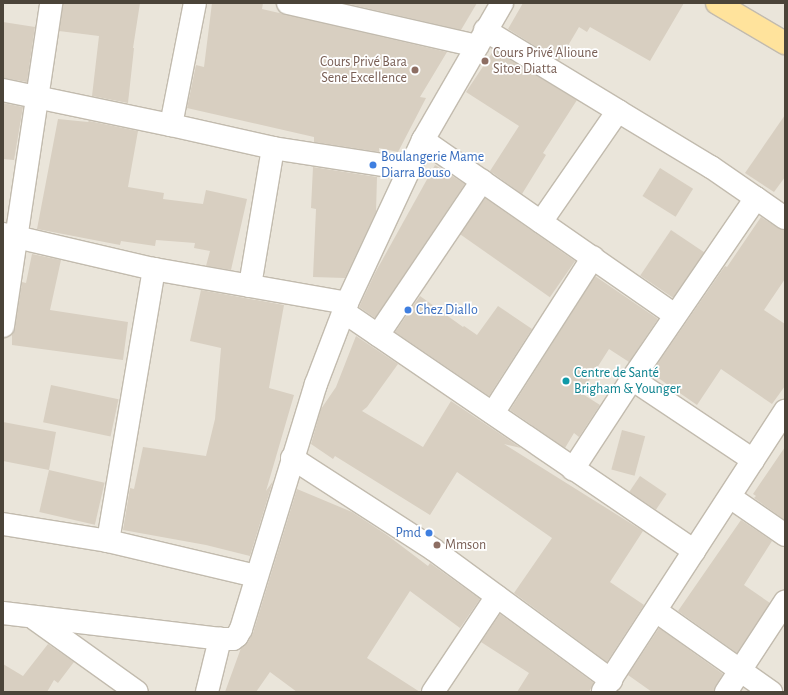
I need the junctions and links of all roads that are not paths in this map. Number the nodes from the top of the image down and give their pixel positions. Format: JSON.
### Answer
{"nodes":[{"id":1,"x":51,"y":3,"type":"edge"},
{"id":2,"x":195,"y":3,"type":"edge"},
{"id":3,"x":288,"y":3,"type":"edge"},
{"id":4,"x":502,"y":3,"type":"edge"},
{"id":5,"x":716,"y":3,"type":"edge"},
{"id":6,"x":481,"y":38,"type":"junction"},
{"id":7,"x":785,"y":43,"type":"edge"},
{"id":8,"x":3,"y":90,"type":"edge"},
{"id":9,"x":37,"y":96,"type":"junction"},
{"id":10,"x":618,"y":111,"type":"junction"},
{"id":11,"x":171,"y":125,"type":"junction"},
{"id":12,"x":423,"y":140,"type":"junction"},
{"id":13,"x":273,"y":148,"type":"junction"},
{"id":14,"x":408,"y":169,"type":"junction"},
{"id":15,"x":482,"y":181,"type":"junction"},
{"id":16,"x":756,"y":198,"type":"junction"},
{"id":17,"x":785,"y":218,"type":"edge"},
{"id":18,"x":541,"y":222,"type":"junction"},
{"id":19,"x":10,"y":236,"type":"edge"},
{"id":20,"x":594,"y":257,"type":"junction"},
{"id":21,"x":154,"y":269,"type":"junction"},
{"id":22,"x":250,"y":286,"type":"junction"},
{"id":23,"x":345,"y":308,"type":"junction"},
{"id":24,"x":675,"y":315,"type":"junction"},
{"id":25,"x":3,"y":326,"type":"edge"},
{"id":26,"x":378,"y":335,"type":"junction"},
{"id":27,"x":632,"y":378,"type":"junction"},
{"id":28,"x":785,"y":411,"type":"edge"},
{"id":29,"x":493,"y":413,"type":"junction"},
{"id":30,"x":292,"y":458,"type":"junction"},
{"id":31,"x":753,"y":460,"type":"junction"},
{"id":32,"x":574,"y":469,"type":"junction"},
{"id":33,"x":730,"y":497,"type":"junction"},
{"id":34,"x":3,"y":524,"type":"edge"},
{"id":35,"x":785,"y":535,"type":"edge"},
{"id":36,"x":108,"y":541,"type":"junction"},
{"id":37,"x":694,"y":551,"type":"junction"},
{"id":38,"x":256,"y":576,"type":"junction"},
{"id":39,"x":498,"y":596,"type":"junction"},
{"id":40,"x":785,"y":602,"type":"edge"},
{"id":41,"x":656,"y":611,"type":"junction"},
{"id":42,"x":3,"y":613,"type":"edge"},
{"id":43,"x":32,"y":617,"type":"junction"},
{"id":44,"x":220,"y":639,"type":"junction"},
{"id":45,"x":740,"y":671,"type":"junction"},
{"id":46,"x":607,"y":686,"type":"edge"},
{"id":47,"x":130,"y":690,"type":"edge"},
{"id":48,"x":207,"y":692,"type":"edge"},
{"id":49,"x":433,"y":692,"type":"edge"},
{"id":50,"x":726,"y":692,"type":"edge"},
{"id":51,"x":770,"y":692,"type":"edge"}],
"edges":[{"from":1,"to":9,"type":"street"},
{"from":2,"to":11,"type":"street"},
{"from":3,"to":6,"type":"street"},
{"from":4,"to":6,"type":"street"},
{"from":5,"to":7,"type":"main road"},
{"from":6,"to":10,"type":"street"},
{"from":6,"to":12,"type":"street"},
{"from":8,"to":9,"type":"street"},
{"from":9,"to":11,"type":"street"},
{"from":9,"to":19,"type":"street"},
{"from":10,"to":16,"type":"street"},
{"from":10,"to":18,"type":"street"},
{"from":11,"to":13,"type":"street"},
{"from":12,"to":14,"type":"street"},
{"from":12,"to":15,"type":"street"},
{"from":13,"to":14,"type":"street"},
{"from":13,"to":22,"type":"street"},
{"from":14,"to":23,"type":"street"},
{"from":15,"to":18,"type":"street"},
{"from":15,"to":26,"type":"street"},
{"from":16,"to":17,"type":"street"},
{"from":16,"to":24,"type":"street"},
{"from":18,"to":20,"type":"street"},
{"from":19,"to":21,"type":"street"},
{"from":19,"to":25,"type":"street"},
{"from":20,"to":24,"type":"street"},
{"from":20,"to":29,"type":"street"},
{"from":21,"to":22,"type":"street"},
{"from":21,"to":36,"type":"street"},
{"from":22,"to":23,"type":"street"},
{"from":23,"to":26,"type":"street"},
{"from":23,"to":30,"type":"street"},
{"from":24,"to":27,"type":"street"},
{"from":26,"to":29,"type":"street"},
{"from":27,"to":31,"type":"street"},
{"from":27,"to":32,"type":"street"},
{"from":28,"to":31,"type":"street"},
{"from":29,"to":32,"type":"street"},
{"from":30,"to":38,"type":"street"},
{"from":30,"to":39,"type":"street"},
{"from":31,"to":33,"type":"street"},
{"from":32,"to":37,"type":"street"},
{"from":33,"to":35,"type":"street"},
{"from":33,"to":37,"type":"street"},
{"from":34,"to":36,"type":"street"},
{"from":36,"to":38,"type":"street"},
{"from":37,"to":41,"type":"street"},
{"from":38,"to":44,"type":"street"},
{"from":39,"to":46,"type":"street"},
{"from":39,"to":49,"type":"street"},
{"from":40,"to":45,"type":"street"},
{"from":41,"to":45,"type":"street"},
{"from":41,"to":46,"type":"street"},
{"from":42,"to":43,"type":"street"},
{"from":43,"to":44,"type":"street"},
{"from":43,"to":47,"type":"street"},
{"from":44,"to":48,"type":"street"},
{"from":45,"to":50,"type":"street"},
{"from":45,"to":51,"type":"street"}]}
